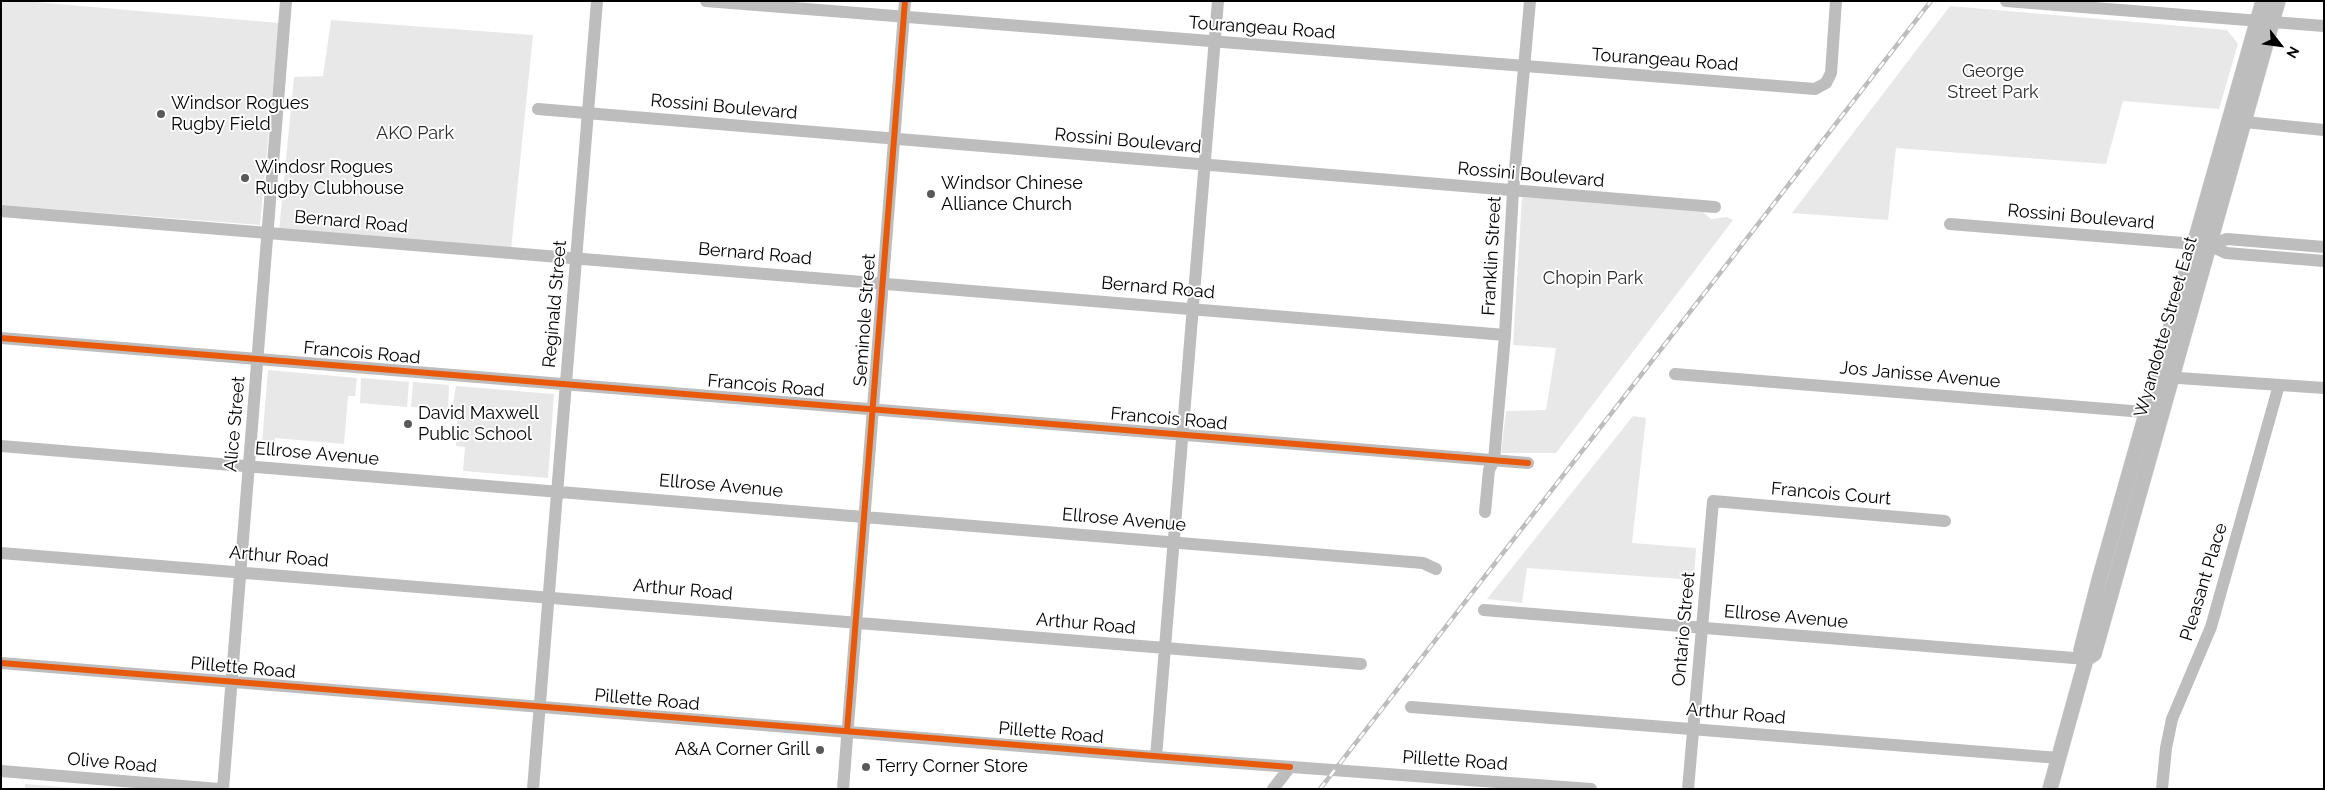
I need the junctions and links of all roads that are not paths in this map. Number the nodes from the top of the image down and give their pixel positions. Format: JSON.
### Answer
{"nodes":[{"id":1,"x":286,"y":1,"type":"edge"},
{"id":2,"x":597,"y":1,"type":"edge"},
{"id":3,"x":706,"y":1,"type":"edge"},
{"id":4,"x":905,"y":1,"type":"edge"},
{"id":5,"x":1218,"y":1,"type":"edge"},
{"id":6,"x":1530,"y":1,"type":"edge"},
{"id":7,"x":1836,"y":1,"type":"edge"},
{"id":8,"x":2006,"y":1,"type":"edge"},
{"id":9,"x":2263,"y":1,"type":"edge"},
{"id":10,"x":2278,"y":1,"type":"edge"},
{"id":11,"x":904,"y":18,"type":"junction"},
{"id":12,"x":2264,"y":22,"type":"junction"},
{"id":13,"x":2324,"y":26,"type":"edge"},
{"id":14,"x":1215,"y":42,"type":"junction"},
{"id":15,"x":1525,"y":66,"type":"junction"},
{"id":16,"x":538,"y":109,"type":"dead end"},
{"id":17,"x":588,"y":113,"type":"junction"},
{"id":18,"x":2236,"y":122,"type":"junction"},
{"id":19,"x":2324,"y":130,"type":"edge"},
{"id":20,"x":894,"y":139,"type":"junction"},
{"id":21,"x":1204,"y":165,"type":"junction"},
{"id":22,"x":1513,"y":190,"type":"junction"},
{"id":23,"x":1715,"y":207,"type":"dead end"},
{"id":24,"x":1,"y":211,"type":"edge"},
{"id":25,"x":1950,"y":224,"type":"dead end"},
{"id":26,"x":267,"y":233,"type":"junction"},
{"id":27,"x":2202,"y":244,"type":"junction"},
{"id":28,"x":2306,"y":246,"type":"junction"},
{"id":29,"x":2324,"y":247,"type":"edge"},
{"id":30,"x":576,"y":258,"type":"junction"},
{"id":31,"x":2305,"y":260,"type":"junction"},
{"id":32,"x":2324,"y":261,"type":"edge"},
{"id":33,"x":883,"y":282,"type":"junction"},
{"id":34,"x":1193,"y":308,"type":"junction"},
{"id":35,"x":1505,"y":334,"type":"junction"},
{"id":36,"x":1,"y":338,"type":"edge"},
{"id":37,"x":257,"y":359,"type":"junction"},
{"id":38,"x":1675,"y":374,"type":"dead end"},
{"id":39,"x":2165,"y":377,"type":"junction"},
{"id":40,"x":566,"y":384,"type":"junction"},
{"id":41,"x":2278,"y":385,"type":"junction"},
{"id":42,"x":2324,"y":388,"type":"edge"},
{"id":43,"x":874,"y":410,"type":"junction"},
{"id":44,"x":2154,"y":412,"type":"junction"},
{"id":45,"x":1182,"y":435,"type":"junction"},
{"id":46,"x":1,"y":446,"type":"edge"},
{"id":47,"x":1494,"y":460,"type":"junction"},
{"id":48,"x":1528,"y":463,"type":"dead end"},
{"id":49,"x":249,"y":466,"type":"junction"},
{"id":50,"x":558,"y":491,"type":"junction"},
{"id":51,"x":1713,"y":501,"type":"joint"},
{"id":52,"x":1485,"y":512,"type":"dead end"},
{"id":53,"x":866,"y":516,"type":"junction"},
{"id":54,"x":1945,"y":521,"type":"dead end"},
{"id":55,"x":1173,"y":542,"type":"junction"},
{"id":56,"x":1,"y":552,"type":"edge"},
{"id":57,"x":1436,"y":568,"type":"dead end"},
{"id":58,"x":240,"y":572,"type":"junction"},
{"id":59,"x":549,"y":597,"type":"junction"},
{"id":60,"x":1484,"y":610,"type":"dead end"},
{"id":61,"x":857,"y":622,"type":"junction"},
{"id":62,"x":1702,"y":628,"type":"junction"},
{"id":63,"x":1165,"y":648,"type":"junction"},
{"id":64,"x":2086,"y":658,"type":"junction"},
{"id":65,"x":1,"y":663,"type":"edge"},
{"id":66,"x":1361,"y":664,"type":"dead end"},
{"id":67,"x":231,"y":682,"type":"junction"},
{"id":68,"x":540,"y":706,"type":"junction"},
{"id":69,"x":1411,"y":707,"type":"dead end"},
{"id":70,"x":1693,"y":728,"type":"junction"},
{"id":71,"x":847,"y":731,"type":"junction"},
{"id":72,"x":1156,"y":757,"type":"junction"},
{"id":73,"x":2059,"y":758,"type":"junction"},
{"id":74,"x":1290,"y":767,"type":"junction"},
{"id":75,"x":1,"y":771,"type":"edge"},
{"id":76,"x":221,"y":789,"type":"edge"},
{"id":77,"x":534,"y":789,"type":"edge"},
{"id":78,"x":843,"y":789,"type":"edge"},
{"id":79,"x":1273,"y":789,"type":"edge"},
{"id":80,"x":1591,"y":789,"type":"edge"},
{"id":81,"x":1688,"y":789,"type":"edge"},
{"id":82,"x":2050,"y":789,"type":"edge"},
{"id":83,"x":2162,"y":789,"type":"edge"}],
"edges":[{"from":1,"to":26,"type":"street","name":"Alice Street"},
{"from":2,"to":17,"type":"street","name":"Reginald Street"},
{"from":3,"to":11,"type":"street","name":"Tourangeau Road"},
{"from":4,"to":11,"type":"street","name":"Seminole Street"},
{"from":5,"to":14,"type":"street"},
{"from":6,"to":15,"type":"street","name":"Franklin Street"},
{"from":7,"to":15,"type":"street","name":"Tourangeau Road"},
{"from":8,"to":12,"type":"street"},
{"from":9,"to":12,"type":"main road","name":"Wyandotte Street East"},
{"from":10,"to":12,"type":"main road","name":"Wyandotte Street East"},
{"from":11,"to":14,"type":"street","name":"Tourangeau Road"},
{"from":11,"to":20,"type":"street","name":"Seminole Street"},
{"from":12,"to":13,"type":"street"},
{"from":12,"to":18,"type":"main road","name":"Wyandotte Street East"},
{"from":14,"to":15,"type":"street","name":"Tourangeau Road"},
{"from":14,"to":21,"type":"street"},
{"from":15,"to":22,"type":"street","name":"Franklin Street"},
{"from":16,"to":17,"type":"street","name":"Rossini Boulevard"},
{"from":17,"to":20,"type":"street","name":"Rossini Boulevard"},
{"from":17,"to":30,"type":"street","name":"Reginald Street"},
{"from":18,"to":19,"type":"street"},
{"from":18,"to":27,"type":"main road","name":"Wyandotte Street East"},
{"from":20,"to":21,"type":"street","name":"Rossini Boulevard"},
{"from":20,"to":33,"type":"street","name":"Seminole Street"},
{"from":21,"to":22,"type":"street","name":"Rossini Boulevard"},
{"from":21,"to":34,"type":"street"},
{"from":22,"to":23,"type":"street","name":"Rossini Boulevard"},
{"from":22,"to":35,"type":"street","name":"Franklin Street"},
{"from":24,"to":26,"type":"street","name":"Bernard Road"},
{"from":25,"to":27,"type":"street","name":"Rossini Boulevard"},
{"from":26,"to":30,"type":"street","name":"Bernard Road"},
{"from":26,"to":37,"type":"street","name":"Alice Street"},
{"from":27,"to":28,"type":"street","name":"Rossini Boulevard"},
{"from":27,"to":31,"type":"street","name":"Rossini Boulevard"},
{"from":27,"to":39,"type":"main road","name":"Wyandotte Street East"},
{"from":28,"to":29,"type":"street","name":"Rossini Boulevard"},
{"from":28,"to":31,"type":"street"},
{"from":30,"to":33,"type":"street","name":"Bernard Road"},
{"from":30,"to":40,"type":"street","name":"Reginald Street"},
{"from":31,"to":32,"type":"street","name":"Rossini Boulevard"},
{"from":33,"to":34,"type":"street","name":"Bernard Road"},
{"from":33,"to":43,"type":"street","name":"Seminole Street"},
{"from":34,"to":35,"type":"street","name":"Bernard Road"},
{"from":34,"to":45,"type":"street"},
{"from":35,"to":47,"type":"street","name":"Franklin Street"},
{"from":36,"to":37,"type":"street","name":"Francois Road"},
{"from":37,"to":40,"type":"street","name":"Francois Road"},
{"from":37,"to":49,"type":"street","name":"Alice Street"},
{"from":38,"to":44,"type":"street","name":"Jos Janisse Avenue"},
{"from":39,"to":41,"type":"street"},
{"from":39,"to":44,"type":"main road","name":"Wyandotte Street East"},
{"from":40,"to":43,"type":"street","name":"Francois Road"},
{"from":40,"to":50,"type":"street","name":"Reginald Street"},
{"from":41,"to":42,"type":"street"},
{"from":41,"to":83,"type":"street","name":"Pleasant Place"},
{"from":43,"to":45,"type":"street","name":"Francois Road"},
{"from":43,"to":53,"type":"street","name":"Seminole Street"},
{"from":44,"to":64,"type":"main road","name":"Wyandotte Street East"},
{"from":45,"to":47,"type":"street","name":"Francois Road"},
{"from":45,"to":55,"type":"street"},
{"from":46,"to":49,"type":"street","name":"Ellrose Avenue"},
{"from":47,"to":48,"type":"street","name":"Francois Road"},
{"from":47,"to":52,"type":"street","name":"Franklin Street"},
{"from":49,"to":50,"type":"street","name":"Ellrose Avenue"},
{"from":49,"to":58,"type":"street","name":"Alice Street"},
{"from":50,"to":53,"type":"street","name":"Ellrose Avenue"},
{"from":50,"to":59,"type":"street","name":"Reginald Street"},
{"from":51,"to":54,"type":"street","name":"Francois Court"},
{"from":51,"to":62,"type":"street","name":"Ontario Street"},
{"from":53,"to":55,"type":"street","name":"Ellrose Avenue"},
{"from":53,"to":61,"type":"street","name":"Seminole Street"},
{"from":55,"to":57,"type":"street","name":"Ellrose Avenue"},
{"from":55,"to":63,"type":"street"},
{"from":56,"to":58,"type":"street","name":"Arthur Road"},
{"from":58,"to":59,"type":"street","name":"Arthur Road"},
{"from":58,"to":67,"type":"street","name":"Alice Street"},
{"from":59,"to":61,"type":"street","name":"Arthur Road"},
{"from":59,"to":68,"type":"street","name":"Reginald Street"},
{"from":60,"to":62,"type":"street","name":"Ellrose Avenue"},
{"from":61,"to":63,"type":"street","name":"Arthur Road"},
{"from":61,"to":71,"type":"street","name":"Seminole Street"},
{"from":62,"to":64,"type":"street","name":"Ellrose Avenue"},
{"from":62,"to":70,"type":"street","name":"Ontario Street"},
{"from":63,"to":66,"type":"street","name":"Arthur Road"},
{"from":63,"to":72,"type":"street"},
{"from":64,"to":73,"type":"main road","name":"Wyandotte Street East"},
{"from":65,"to":67,"type":"street","name":"Pillette Road"},
{"from":67,"to":68,"type":"street","name":"Pillette Road"},
{"from":67,"to":76,"type":"street","name":"Alice Street"},
{"from":68,"to":71,"type":"street","name":"Pillette Road"},
{"from":68,"to":77,"type":"street","name":"Reginald Street"},
{"from":69,"to":70,"type":"street","name":"Arthur Road"},
{"from":70,"to":73,"type":"street","name":"Arthur Road"},
{"from":70,"to":81,"type":"street","name":"Ontario Street"},
{"from":71,"to":72,"type":"street","name":"Pillette Road"},
{"from":71,"to":78,"type":"street","name":"Seminole Street"},
{"from":72,"to":74,"type":"street","name":"Pillette Road"},
{"from":73,"to":82,"type":"main road","name":"Wyandotte Street East"},
{"from":74,"to":79,"type":"street"},
{"from":74,"to":80,"type":"street","name":"Pillette Road"},
{"from":75,"to":76,"type":"street","name":"Olive Road"}]}
